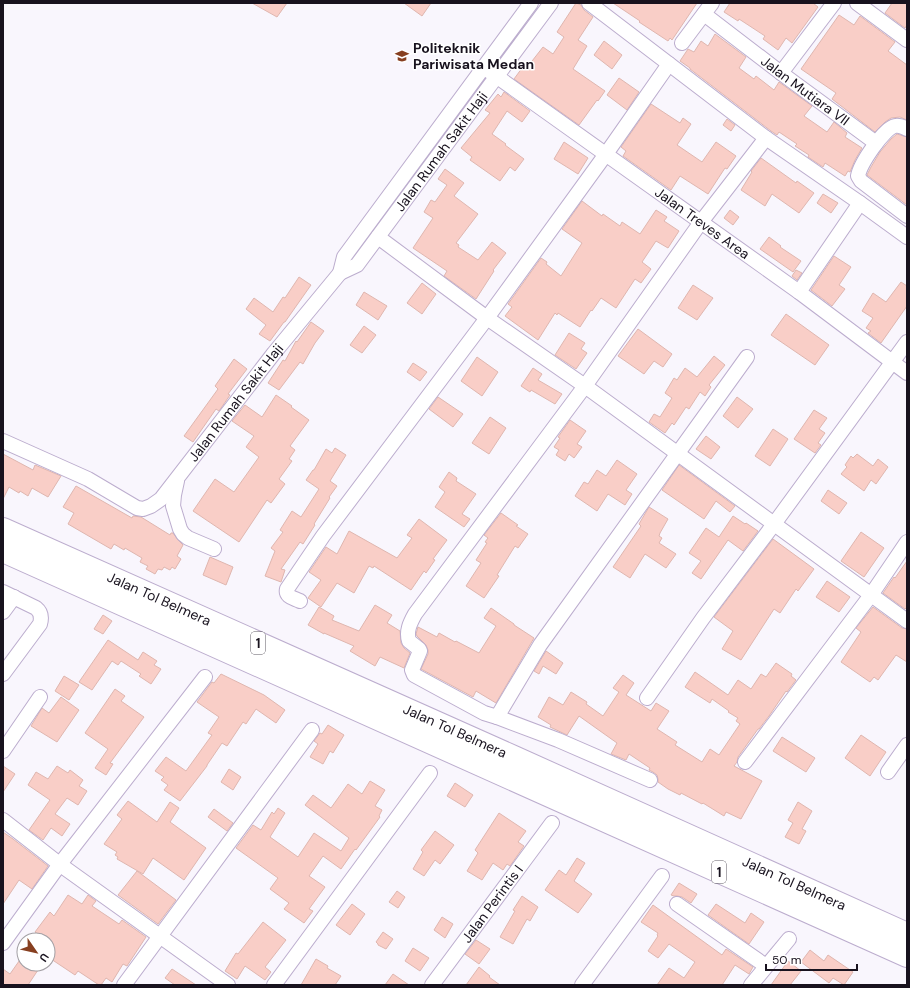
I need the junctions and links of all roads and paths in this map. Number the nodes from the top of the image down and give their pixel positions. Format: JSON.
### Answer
{"nodes":[{"id":1,"x":531,"y":3,"type":"edge"},
{"id":2,"x":551,"y":3,"type":"edge"},
{"id":3,"x":590,"y":3,"type":"edge"},
{"id":4,"x":834,"y":3,"type":"edge"},
{"id":5,"x":857,"y":3,"type":"edge"},
{"id":6,"x":708,"y":8,"type":"edge"},
{"id":7,"x":907,"y":40,"type":"edge"},
{"id":8,"x":682,"y":43,"type":"dead end"},
{"id":9,"x":669,"y":64,"type":"junction"},
{"id":10,"x":484,"y":66,"type":"junction"},
{"id":11,"x":781,"y":73,"type":"junction"},
{"id":12,"x":497,"y":76,"type":"junction"},
{"id":13,"x":455,"y":106,"type":"junction"},
{"id":14,"x":468,"y":115,"type":"junction"},
{"id":15,"x":907,"y":129,"type":"edge"},
{"id":16,"x":766,"y":138,"type":"junction"},
{"id":17,"x":876,"y":143,"type":"junction"},
{"id":18,"x":606,"y":154,"type":"junction"},
{"id":19,"x":860,"y":203,"type":"junction"},
{"id":20,"x":907,"y":216,"type":"edge"},
{"id":21,"x":701,"y":222,"type":"junction"},
{"id":22,"x":378,"y":237,"type":"junction"},
{"id":23,"x":907,"y":237,"type":"edge"},
{"id":24,"x":340,"y":273,"type":"junction"},
{"id":25,"x":799,"y":292,"type":"junction"},
{"id":26,"x":487,"y":318,"type":"junction"},
{"id":27,"x":907,"y":342,"type":"edge"},
{"id":28,"x":748,"y":357,"type":"dead end"},
{"id":29,"x":892,"y":362,"type":"junction"},
{"id":30,"x":907,"y":373,"type":"edge"},
{"id":31,"x":585,"y":386,"type":"junction"},
{"id":32,"x":3,"y":441,"type":"edge"},
{"id":33,"x":677,"y":454,"type":"junction"},
{"id":34,"x":178,"y":478,"type":"junction"},
{"id":35,"x":774,"y":524,"type":"junction"},
{"id":36,"x":3,"y":529,"type":"edge"},
{"id":37,"x":907,"y":542,"type":"edge"},
{"id":38,"x":214,"y":549,"type":"dead end"},
{"id":39,"x":3,"y":551,"type":"edge"},
{"id":40,"x":9,"y":595,"type":"edge"},
{"id":41,"x":871,"y":595,"type":"junction"},
{"id":42,"x":300,"y":601,"type":"dead end"},
{"id":43,"x":3,"y":612,"type":"edge"},
{"id":44,"x":907,"y":621,"type":"edge"},
{"id":45,"x":3,"y":674,"type":"edge"},
{"id":46,"x":205,"y":676,"type":"dead end"},
{"id":47,"x":40,"y":697,"type":"dead end"},
{"id":48,"x":647,"y":698,"type":"dead end"},
{"id":49,"x":497,"y":717,"type":"junction"},
{"id":50,"x":312,"y":730,"type":"dead end"},
{"id":51,"x":907,"y":746,"type":"edge"},
{"id":52,"x":3,"y":751,"type":"edge"},
{"id":53,"x":745,"y":762,"type":"dead end"},
{"id":54,"x":888,"y":772,"type":"dead end"},
{"id":55,"x":430,"y":773,"type":"dead end"},
{"id":56,"x":650,"y":780,"type":"dead end"},
{"id":57,"x":3,"y":820,"type":"edge"},
{"id":58,"x":552,"y":823,"type":"dead end"},
{"id":59,"x":60,"y":864,"type":"junction"},
{"id":60,"x":662,"y":876,"type":"dead end"},
{"id":61,"x":677,"y":904,"type":"dead end"},
{"id":62,"x":907,"y":934,"type":"edge"},
{"id":63,"x":159,"y":937,"type":"junction"},
{"id":64,"x":789,"y":939,"type":"dead end"},
{"id":65,"x":3,"y":944,"type":"edge"},
{"id":66,"x":907,"y":956,"type":"edge"},
{"id":67,"x":766,"y":966,"type":"junction"},
{"id":68,"x":124,"y":985,"type":"edge"},
{"id":69,"x":228,"y":985,"type":"edge"},
{"id":70,"x":274,"y":985,"type":"edge"},
{"id":71,"x":432,"y":985,"type":"edge"},
{"id":72,"x":582,"y":985,"type":"edge"},
{"id":73,"x":751,"y":985,"type":"edge"}],
"edges":[{"from":1,"to":10,"type":"street","name":"Jalan Rumah Sakit Haji"},
{"from":2,"to":12,"type":"street","name":"Jalan Rumah Sakit Haji"},
{"from":3,"to":9,"type":"street"},
{"from":4,"to":11,"type":"street"},
{"from":5,"to":7,"type":"street"},
{"from":6,"to":8,"type":"street"},
{"from":6,"to":11,"type":"street","name":"Jalan Mutiara VII"},
{"from":9,"to":16,"type":"street"},
{"from":9,"to":18,"type":"street"},
{"from":10,"to":12,"type":"street","name":"Jalan Treves Area"},
{"from":10,"to":13,"type":"street","name":"Jalan Rumah Sakit Haji"},
{"from":11,"to":17,"type":"street","name":"Jalan Mutiara VII"},
{"from":12,"to":14,"type":"street","name":"Jalan Rumah Sakit Haji"},
{"from":12,"to":18,"type":"street","name":"Jalan Treves Area"},
{"from":13,"to":14,"type":"street"},
{"from":13,"to":24,"type":"street","name":"Jalan Rumah Sakit Haji"},
{"from":14,"to":22,"type":"street","name":"Jalan Rumah Sakit Haji"},
{"from":15,"to":17,"type":"street"},
{"from":16,"to":19,"type":"street"},
{"from":16,"to":21,"type":"street"},
{"from":17,"to":20,"type":"street"},
{"from":18,"to":21,"type":"street","name":"Jalan Treves Area"},
{"from":18,"to":26,"type":"street"},
{"from":19,"to":23,"type":"street"},
{"from":19,"to":25,"type":"street"},
{"from":21,"to":25,"type":"street","name":"Jalan Treves Area"},
{"from":21,"to":31,"type":"street"},
{"from":22,"to":24,"type":"street","name":"Jalan Rumah Sakit Haji"},
{"from":22,"to":26,"type":"street"},
{"from":24,"to":34,"type":"street","name":"Jalan Rumah Sakit Haji"},
{"from":25,"to":29,"type":"street","name":"Jalan Treves Area"},
{"from":26,"to":31,"type":"street"},
{"from":26,"to":42,"type":"street"},
{"from":27,"to":29,"type":"street"},
{"from":28,"to":33,"type":"street"},
{"from":29,"to":30,"type":"street","name":"Jalan Treves Area"},
{"from":29,"to":35,"type":"street"},
{"from":31,"to":33,"type":"street"},
{"from":31,"to":49,"type":"street"},
{"from":32,"to":34,"type":"street","name":"Jalan Rumah Sakit Haji"},
{"from":33,"to":35,"type":"street"},
{"from":33,"to":49,"type":"street"},
{"from":34,"to":38,"type":"street"},
{"from":35,"to":41,"type":"street"},
{"from":35,"to":48,"type":"street"},
{"from":36,"to":62,"type":"highway","name":"Jalan Tol Belmera","number":"1"},
{"from":37,"to":41,"type":"street"},
{"from":39,"to":66,"type":"highway","name":"Jalan Tol Belmera","number":"1"},
{"from":40,"to":43,"type":"street"},
{"from":40,"to":45,"type":"street"},
{"from":41,"to":44,"type":"street"},
{"from":41,"to":53,"type":"street"},
{"from":46,"to":59,"type":"street"},
{"from":47,"to":52,"type":"street"},
{"from":49,"to":56,"type":"street"},
{"from":50,"to":63,"type":"street"},
{"from":51,"to":54,"type":"street"},
{"from":55,"to":70,"type":"street"},
{"from":57,"to":59,"type":"street"},
{"from":58,"to":71,"type":"street","name":"Jalan Perintis I"},
{"from":59,"to":63,"type":"street"},
{"from":59,"to":65,"type":"street"},
{"from":60,"to":72,"type":"street"},
{"from":61,"to":67,"type":"street"},
{"from":63,"to":68,"type":"street"},
{"from":63,"to":69,"type":"street"},
{"from":64,"to":67,"type":"street"},
{"from":67,"to":73,"type":"street"}]}
